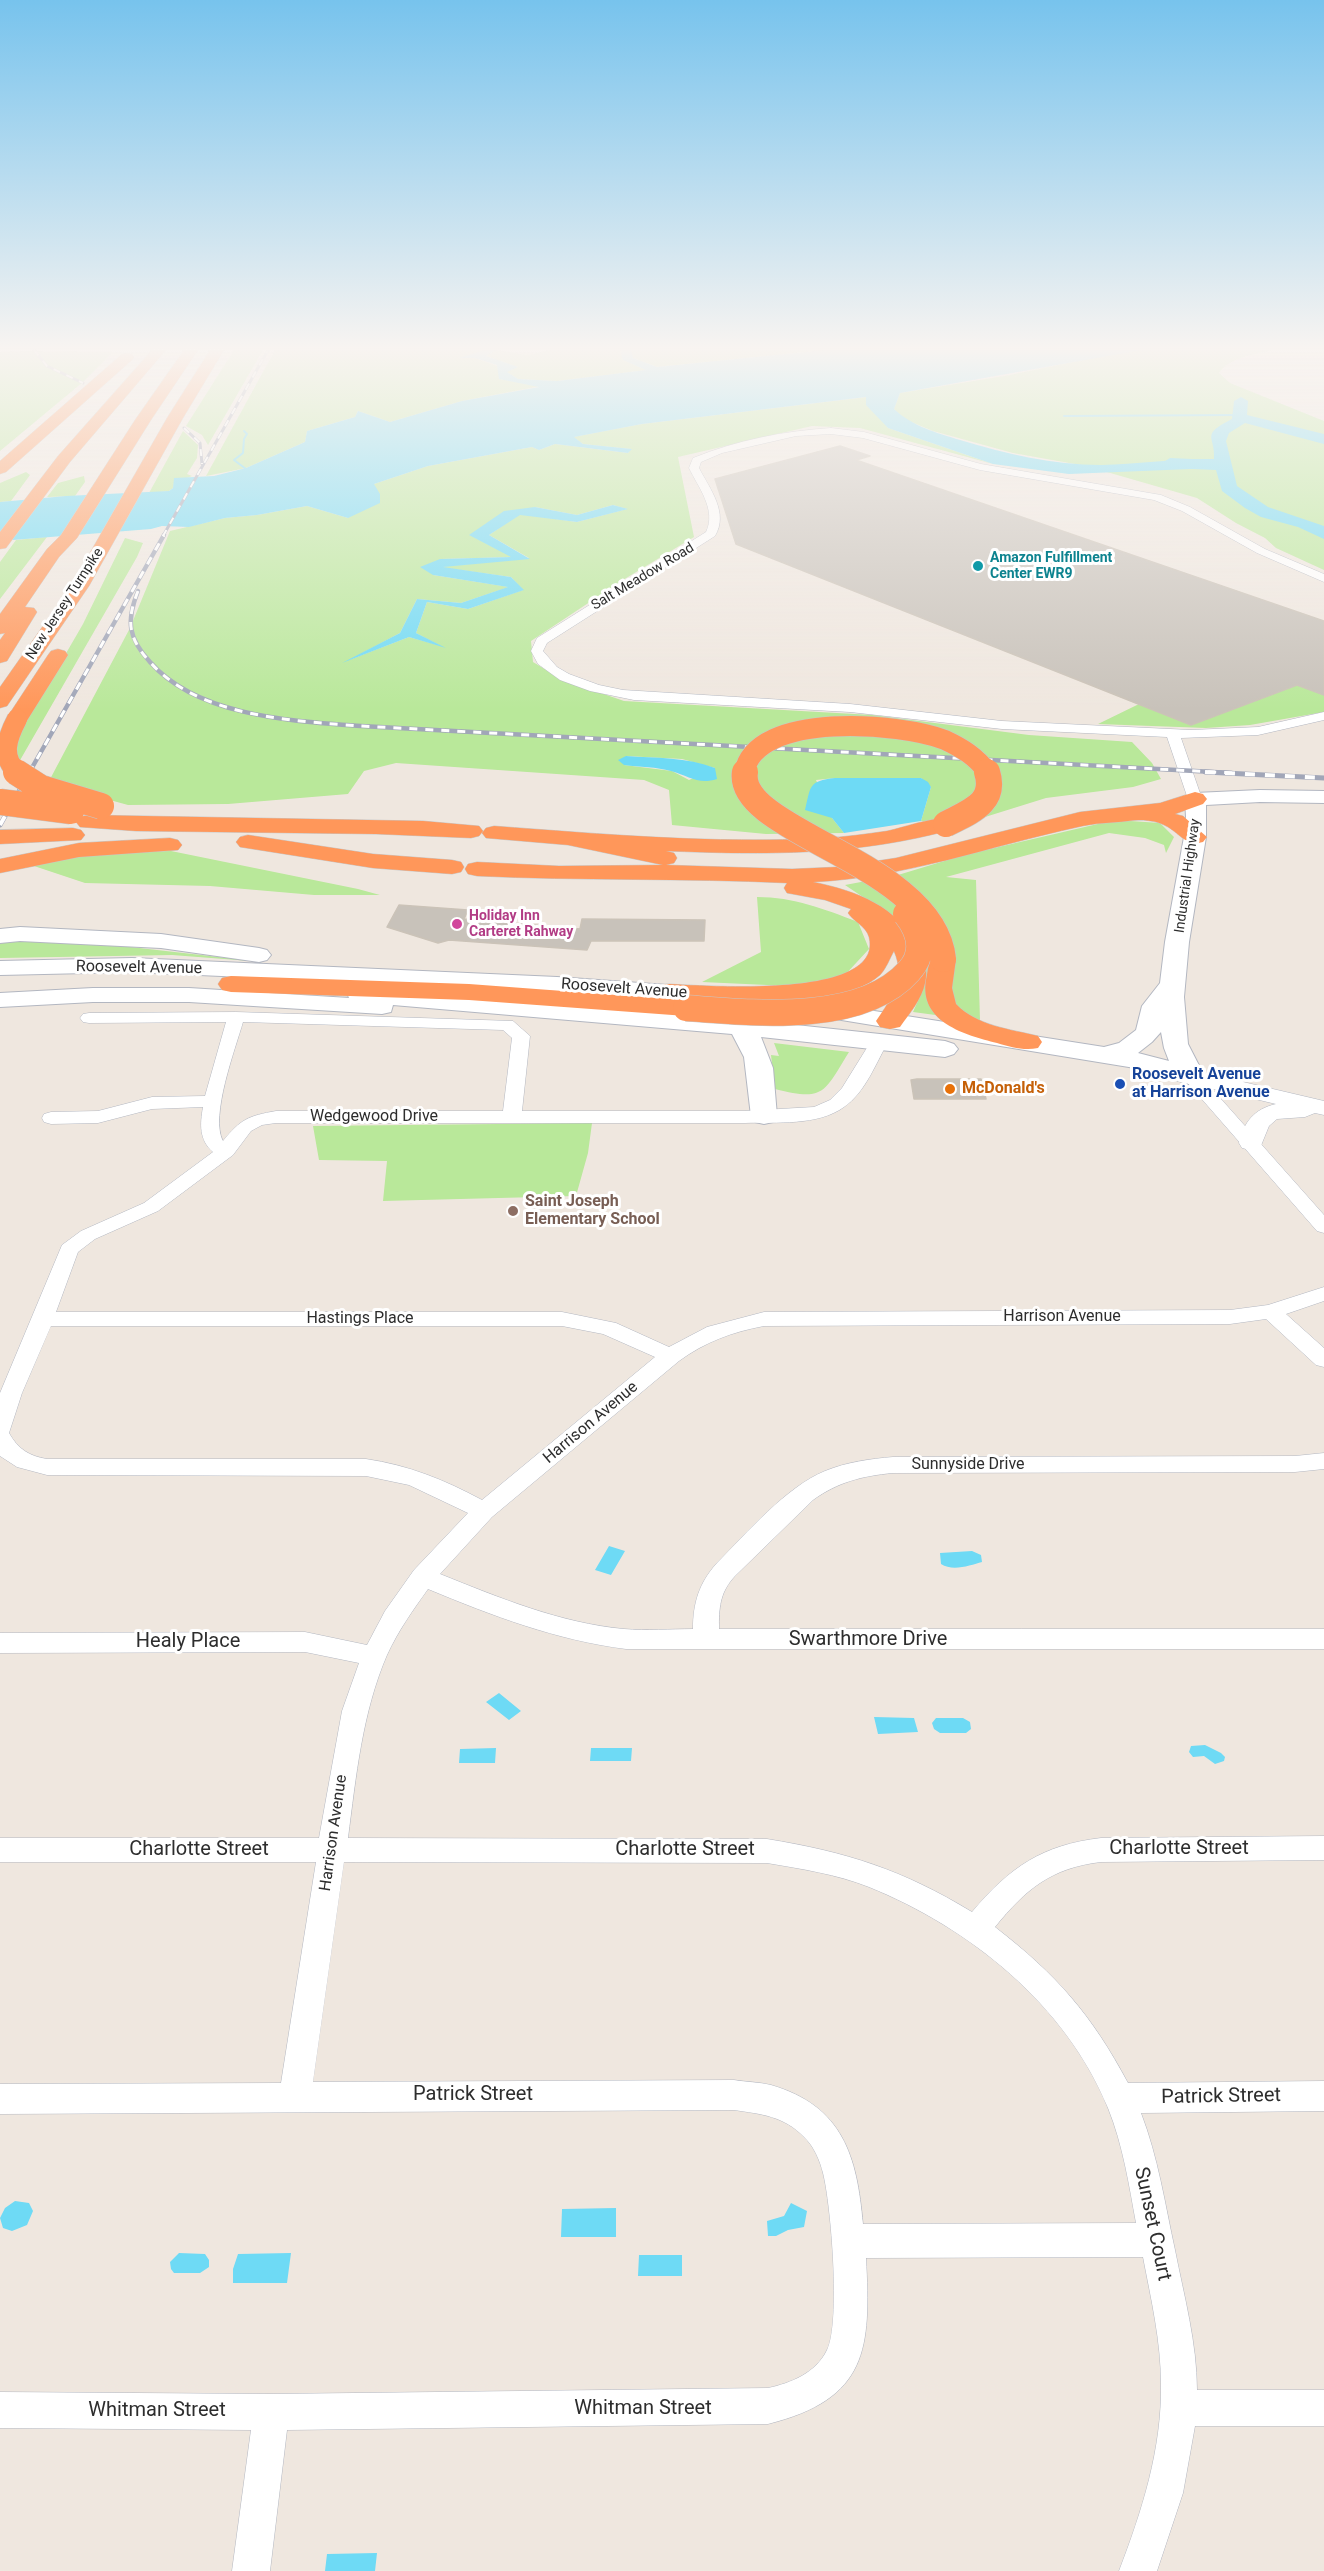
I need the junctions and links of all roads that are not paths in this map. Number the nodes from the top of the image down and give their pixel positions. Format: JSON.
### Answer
{"nodes":[{"id":1,"x":56,"y":470,"type":"edge"},
{"id":2,"x":111,"y":470,"type":"edge"},
{"id":3,"x":147,"y":470,"type":"edge"},
{"id":4,"x":695,"y":470,"type":"edge"},
{"id":5,"x":999,"y":470,"type":"edge"},
{"id":6,"x":45,"y":484,"type":"junction"},
{"id":7,"x":0,"y":534,"type":"edge"},
{"id":8,"x":0,"y":544,"type":"edge"},
{"id":9,"x":61,"y":548,"type":"junction"},
{"id":10,"x":1324,"y":578,"type":"edge"},
{"id":11,"x":86,"y":581,"type":"junction"},
{"id":12,"x":0,"y":628,"type":"edge"},
{"id":13,"x":0,"y":657,"type":"edge"},
{"id":14,"x":0,"y":702,"type":"edge"},
{"id":15,"x":1324,"y":716,"type":"edge"},
{"id":16,"x":1173,"y":734,"type":"junction"},
{"id":17,"x":1324,"y":797,"type":"edge"},
{"id":18,"x":1195,"y":799,"type":"junction"},
{"id":19,"x":0,"y":801,"type":"edge"},
{"id":20,"x":1140,"y":812,"type":"junction"},
{"id":21,"x":0,"y":821,"type":"edge"},
{"id":22,"x":0,"y":825,"type":"edge"},
{"id":23,"x":88,"y":826,"type":"junction"},
{"id":24,"x":297,"y":826,"type":"junction"},
{"id":25,"x":788,"y":826,"type":"junction"},
{"id":26,"x":0,"y":837,"type":"edge"},
{"id":27,"x":1195,"y":837,"type":"junction"},
{"id":28,"x":571,"y":839,"type":"junction"},
{"id":29,"x":0,"y":866,"type":"edge"},
{"id":30,"x":452,"y":867,"type":"dead end"},
{"id":31,"x":477,"y":869,"type":"dead end"},
{"id":32,"x":630,"y":873,"type":"junction"},
{"id":33,"x":773,"y":887,"type":"junction"},
{"id":34,"x":0,"y":936,"type":"edge"},
{"id":35,"x":0,"y":968,"type":"edge"},
{"id":36,"x":49,"y":968,"type":"junction"},
{"id":37,"x":380,"y":976,"type":"junction"},
{"id":38,"x":231,"y":984,"type":"junction"},
{"id":39,"x":1173,"y":984,"type":"junction"},
{"id":40,"x":0,"y":1000,"type":"edge"},
{"id":41,"x":677,"y":1000,"type":"junction"},
{"id":42,"x":586,"y":1014,"type":"junction"},
{"id":43,"x":236,"y":1017,"type":"junction"},
{"id":44,"x":89,"y":1018,"type":"dead end"},
{"id":45,"x":740,"y":1028,"type":"junction"},
{"id":46,"x":884,"y":1031,"type":"junction"},
{"id":47,"x":1028,"y":1042,"type":"junction"},
{"id":48,"x":1105,"y":1055,"type":"junction"},
{"id":49,"x":1192,"y":1077,"type":"junction"},
{"id":50,"x":213,"y":1101,"type":"junction"},
{"id":51,"x":1324,"y":1110,"type":"edge"},
{"id":52,"x":764,"y":1116,"type":"junction"},
{"id":53,"x":512,"y":1117,"type":"junction"},
{"id":54,"x":51,"y":1118,"type":"dead end"},
{"id":55,"x":1251,"y":1143,"type":"junction"},
{"id":56,"x":226,"y":1151,"type":"junction"},
{"id":57,"x":1324,"y":1227,"type":"edge"},
{"id":58,"x":1324,"y":1294,"type":"edge"},
{"id":59,"x":1271,"y":1312,"type":"junction"},
{"id":60,"x":43,"y":1319,"type":"junction"},
{"id":61,"x":671,"y":1356,"type":"junction"},
{"id":62,"x":1324,"y":1360,"type":"edge"},
{"id":63,"x":5,"y":1393,"type":"edge"},
{"id":64,"x":0,"y":1429,"type":"edge"},
{"id":65,"x":0,"y":1437,"type":"edge"},
{"id":66,"x":1324,"y":1461,"type":"edge"},
{"id":67,"x":484,"y":1511,"type":"junction"},
{"id":68,"x":423,"y":1577,"type":"junction"},
{"id":69,"x":706,"y":1640,"type":"junction"},
{"id":70,"x":1324,"y":1640,"type":"edge"},
{"id":71,"x":0,"y":1643,"type":"edge"},
{"id":72,"x":374,"y":1656,"type":"junction"},
{"id":73,"x":1324,"y":1848,"type":"edge"},
{"id":74,"x":332,"y":1850,"type":"junction"},
{"id":75,"x":0,"y":1851,"type":"edge"},
{"id":76,"x":976,"y":1929,"type":"junction"},
{"id":77,"x":296,"y":2096,"type":"junction"},
{"id":78,"x":1324,"y":2096,"type":"edge"},
{"id":79,"x":1119,"y":2098,"type":"junction"},
{"id":80,"x":0,"y":2099,"type":"edge"},
{"id":81,"x":1156,"y":2240,"type":"junction"},
{"id":82,"x":848,"y":2241,"type":"junction"},
{"id":83,"x":1178,"y":2408,"type":"junction"},
{"id":84,"x":1324,"y":2408,"type":"edge"},
{"id":85,"x":0,"y":2410,"type":"edge"},
{"id":86,"x":271,"y":2412,"type":"junction"},
{"id":87,"x":251,"y":2571,"type":"edge"},
{"id":88,"x":1138,"y":2571,"type":"edge"}],
"edges":[{"from":1,"to":6,"type":"highway"},
{"from":2,"to":9,"type":"highway"},
{"from":3,"to":11,"type":"highway","name":"New Jersey Turnpike"},
{"from":4,"to":16,"type":"street","name":"Salt Meadow Road"},
{"from":5,"to":10,"type":"street","name":"Salt Meadow Road"},
{"from":6,"to":7,"type":"highway"},
{"from":6,"to":8,"type":"highway"},
{"from":9,"to":12,"type":"highway"},
{"from":9,"to":13,"type":"highway"},
{"from":11,"to":14,"type":"highway","name":"New Jersey Turnpike"},
{"from":11,"to":23,"type":"highway","bridge":true},
{"from":15,"to":16,"type":"street","name":"Salt Meadow Road"},
{"from":16,"to":18,"type":"street"},
{"from":17,"to":18,"type":"main road","name":"Industrial Highway"},
{"from":18,"to":20,"type":"highway"},
{"from":18,"to":27,"type":"main road","name":"Industrial Highway"},
{"from":18,"to":28,"type":"highway"},
{"from":19,"to":23,"type":"highway","bridge":true},
{"from":20,"to":27,"type":"highway"},
{"from":20,"to":32,"type":"highway"},
{"from":21,"to":23,"type":"highway"},
{"from":22,"to":23,"type":"highway"},
{"from":23,"to":24,"type":"highway"},
{"from":23,"to":24,"type":"highway"},
{"from":23,"to":26,"type":"highway"},
{"from":23,"to":29,"type":"highway"},
{"from":23,"to":30,"type":"highway"},
{"from":24,"to":28,"type":"highway"},
{"from":25,"to":28,"type":"highway","bridge":true},
{"from":25,"to":41,"type":"highway","bridge":true},
{"from":25,"to":47,"type":"highway","bridge":true},
{"from":27,"to":39,"type":"main road","name":"Industrial Highway"},
{"from":31,"to":32,"type":"highway"},
{"from":32,"to":33,"type":"highway"},
{"from":33,"to":41,"type":"highway"},
{"from":33,"to":46,"type":"highway"},
{"from":34,"to":37,"type":"main road"},
{"from":35,"to":36,"type":"main road","name":"Roosevelt Avenue"},
{"from":36,"to":37,"type":"main road","name":"Roosevelt Avenue"},
{"from":36,"to":38,"type":"main road","name":"Roosevelt Avenue"},
{"from":37,"to":41,"type":"main road","name":"Roosevelt Avenue"},
{"from":38,"to":41,"type":"highway"},
{"from":38,"to":42,"type":"main road","name":"Roosevelt Avenue"},
{"from":39,"to":48,"type":"main road"},
{"from":39,"to":49,"type":"main road","name":"Industrial Highway"},
{"from":40,"to":42,"type":"main road"},
{"from":41,"to":46,"type":"main road","name":"Roosevelt Avenue"},
{"from":42,"to":45,"type":"main road","name":"Roosevelt Avenue"},
{"from":43,"to":44,"type":"street"},
{"from":43,"to":50,"type":"street"},
{"from":43,"to":53,"type":"street"},
{"from":45,"to":46,"type":"main road","name":"Roosevelt Avenue"},
{"from":45,"to":52,"type":"main road"},
{"from":46,"to":47,"type":"main road","name":"Roosevelt Avenue"},
{"from":46,"to":49,"type":"main road","name":"Roosevelt Avenue"},
{"from":46,"to":52,"type":"street","name":"Wedgewood Drive"},
{"from":47,"to":48,"type":"main road","name":"Roosevelt Avenue"},
{"from":48,"to":49,"type":"main road","name":"Roosevelt Avenue"},
{"from":49,"to":51,"type":"street","name":"Roosevelt Avenue"},
{"from":49,"to":55,"type":"street"},
{"from":50,"to":54,"type":"street"},
{"from":50,"to":56,"type":"street"},
{"from":51,"to":55,"type":"street"},
{"from":52,"to":53,"type":"street","name":"Wedgewood Drive"},
{"from":53,"to":56,"type":"street","name":"Wedgewood Drive"},
{"from":55,"to":57,"type":"street"},
{"from":56,"to":60,"type":"street","name":"Wedgewood Drive"},
{"from":58,"to":59,"type":"street","name":"Harrison Avenue"},
{"from":59,"to":61,"type":"street","name":"Harrison Avenue"},
{"from":59,"to":62,"type":"street"},
{"from":60,"to":61,"type":"street","name":"Hastings Place"},
{"from":60,"to":63,"type":"street","name":"Wedgewood Drive"},
{"from":61,"to":67,"type":"street","name":"Harrison Avenue"},
{"from":63,"to":64,"type":"street","name":"Wedgewood Drive"},
{"from":65,"to":67,"type":"street"},
{"from":66,"to":69,"type":"street","name":"Sunnyside Drive"},
{"from":67,"to":68,"type":"street","name":"Harrison Avenue"},
{"from":68,"to":69,"type":"street","name":"Swarthmore Drive"},
{"from":68,"to":72,"type":"street","name":"Harrison Avenue"},
{"from":69,"to":70,"type":"street","name":"Swarthmore Drive"},
{"from":71,"to":72,"type":"street","name":"Healy Place"},
{"from":72,"to":74,"type":"street","name":"Harrison Avenue"},
{"from":73,"to":76,"type":"street","name":"Charlotte Street"},
{"from":74,"to":75,"type":"street","name":"Charlotte Street"},
{"from":74,"to":76,"type":"street","name":"Charlotte Street"},
{"from":74,"to":77,"type":"street","name":"Harrison Avenue"},
{"from":76,"to":79,"type":"street","name":"Sunset Court"},
{"from":77,"to":80,"type":"street","name":"Patrick Street"},
{"from":77,"to":82,"type":"street","name":"Patrick Street"},
{"from":78,"to":79,"type":"street","name":"Patrick Street"},
{"from":79,"to":81,"type":"street","name":"Sunset Court"},
{"from":81,"to":82,"type":"street"},
{"from":81,"to":83,"type":"street","name":"Sunset Court"},
{"from":82,"to":86,"type":"street","name":"Whitman Street"},
{"from":83,"to":84,"type":"street"},
{"from":83,"to":88,"type":"street","name":"Sunset Court"},
{"from":85,"to":86,"type":"street","name":"Whitman Street"},
{"from":86,"to":87,"type":"street"}]}
